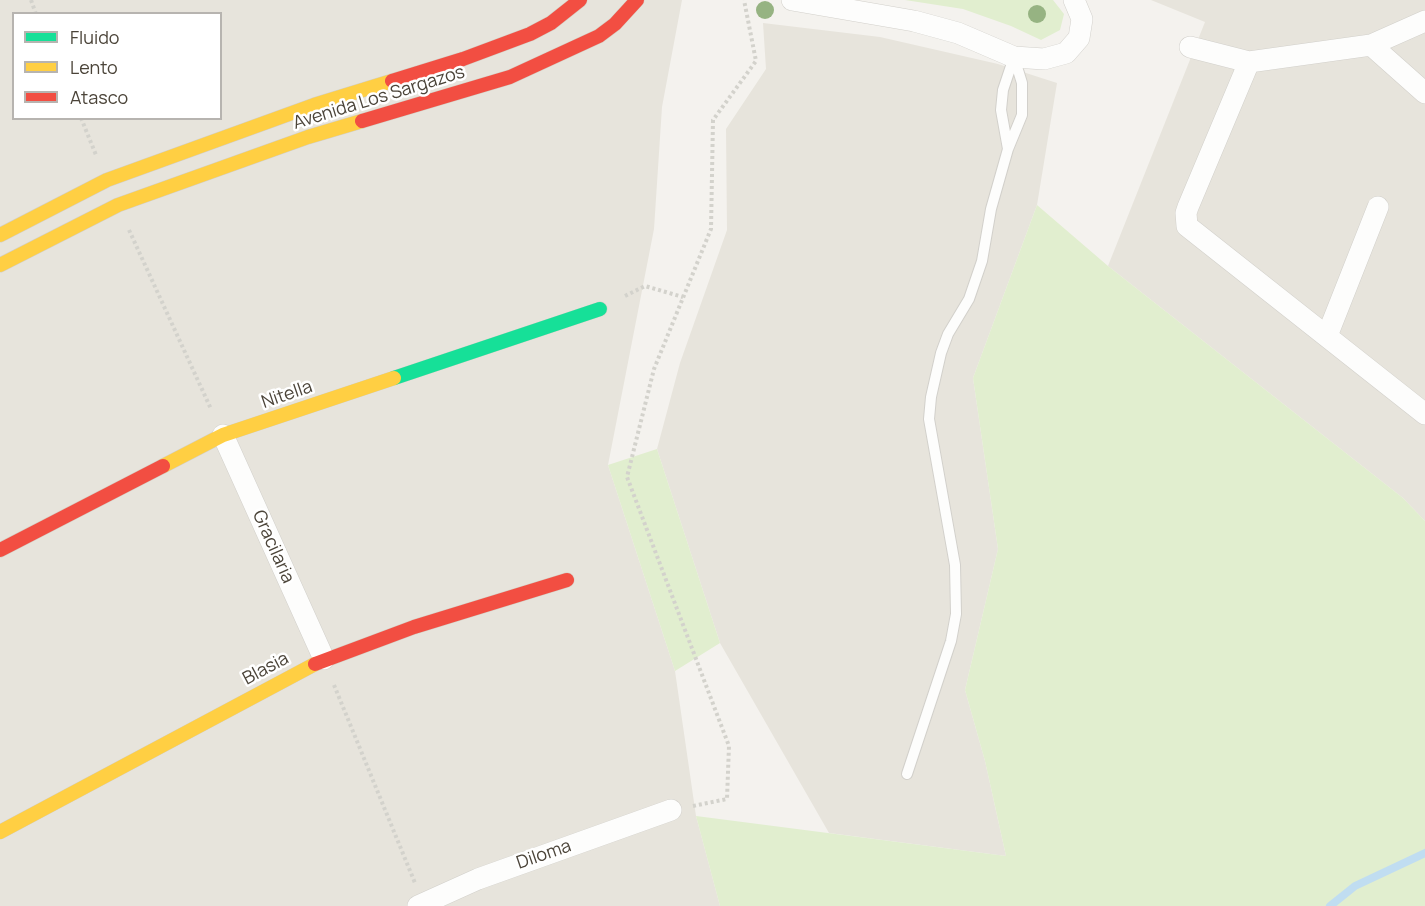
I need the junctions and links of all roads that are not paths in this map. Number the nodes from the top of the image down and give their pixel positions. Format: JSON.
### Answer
{"nodes":[{"id":1,"x":580,"y":0,"type":"edge"},
{"id":2,"x":637,"y":0,"type":"edge"},
{"id":3,"x":792,"y":0,"type":"edge"},
{"id":4,"x":1074,"y":0,"type":"edge"},
{"id":5,"x":1425,"y":21,"type":"edge"},
{"id":6,"x":1371,"y":45,"type":"junction"},
{"id":7,"x":1190,"y":47,"type":"dead end"},
{"id":8,"x":1014,"y":57,"type":"junction"},
{"id":9,"x":1249,"y":62,"type":"junction"},
{"id":10,"x":1425,"y":93,"type":"edge"},
{"id":11,"x":1008,"y":149,"type":"junction"},
{"id":12,"x":107,"y":180,"type":"junction"},
{"id":13,"x":118,"y":205,"type":"junction"},
{"id":14,"x":1378,"y":207,"type":"dead end"},
{"id":15,"x":0,"y":235,"type":"edge"},
{"id":16,"x":0,"y":265,"type":"edge"},
{"id":17,"x":600,"y":309,"type":"road end"},
{"id":18,"x":1327,"y":336,"type":"junction"},
{"id":19,"x":1425,"y":414,"type":"edge"},
{"id":20,"x":223,"y":435,"type":"junction"},
{"id":21,"x":0,"y":550,"type":"edge"},
{"id":22,"x":567,"y":580,"type":"dead end"},
{"id":23,"x":324,"y":659,"type":"junction"},
{"id":24,"x":907,"y":774,"type":"dead end"},
{"id":25,"x":671,"y":810,"type":"road end"},
{"id":26,"x":0,"y":832,"type":"edge"},
{"id":27,"x":421,"y":905,"type":"edge"}],
"edges":[{"from":1,"to":12,"type":"street","name":"Avenida Los Sargazos"},
{"from":2,"to":13,"type":"street","name":"Avenida Los Sargazos"},
{"from":3,"to":8,"type":"street"},
{"from":4,"to":8,"type":"street"},
{"from":5,"to":6,"type":"street"},
{"from":6,"to":9,"type":"street"},
{"from":6,"to":10,"type":"street"},
{"from":7,"to":9,"type":"street"},
{"from":8,"to":11,"type":"lane"},
{"from":8,"to":11,"type":"lane"},
{"from":9,"to":18,"type":"street"},
{"from":11,"to":24,"type":"lane"},
{"from":12,"to":13,"type":"street"},
{"from":12,"to":15,"type":"street","name":"Avenida Los Sargazos"},
{"from":13,"to":16,"type":"street","name":"Avenida Los Sargazos"},
{"from":14,"to":18,"type":"street"},
{"from":17,"to":20,"type":"street","name":"Nitella"},
{"from":18,"to":19,"type":"street"},
{"from":20,"to":21,"type":"street","name":"Nitella"},
{"from":20,"to":23,"type":"street","name":"Gracilaria"},
{"from":22,"to":23,"type":"street","name":"Blasia"},
{"from":23,"to":26,"type":"street","name":"Blasia"},
{"from":25,"to":27,"type":"street","name":"Diloma"}]}
